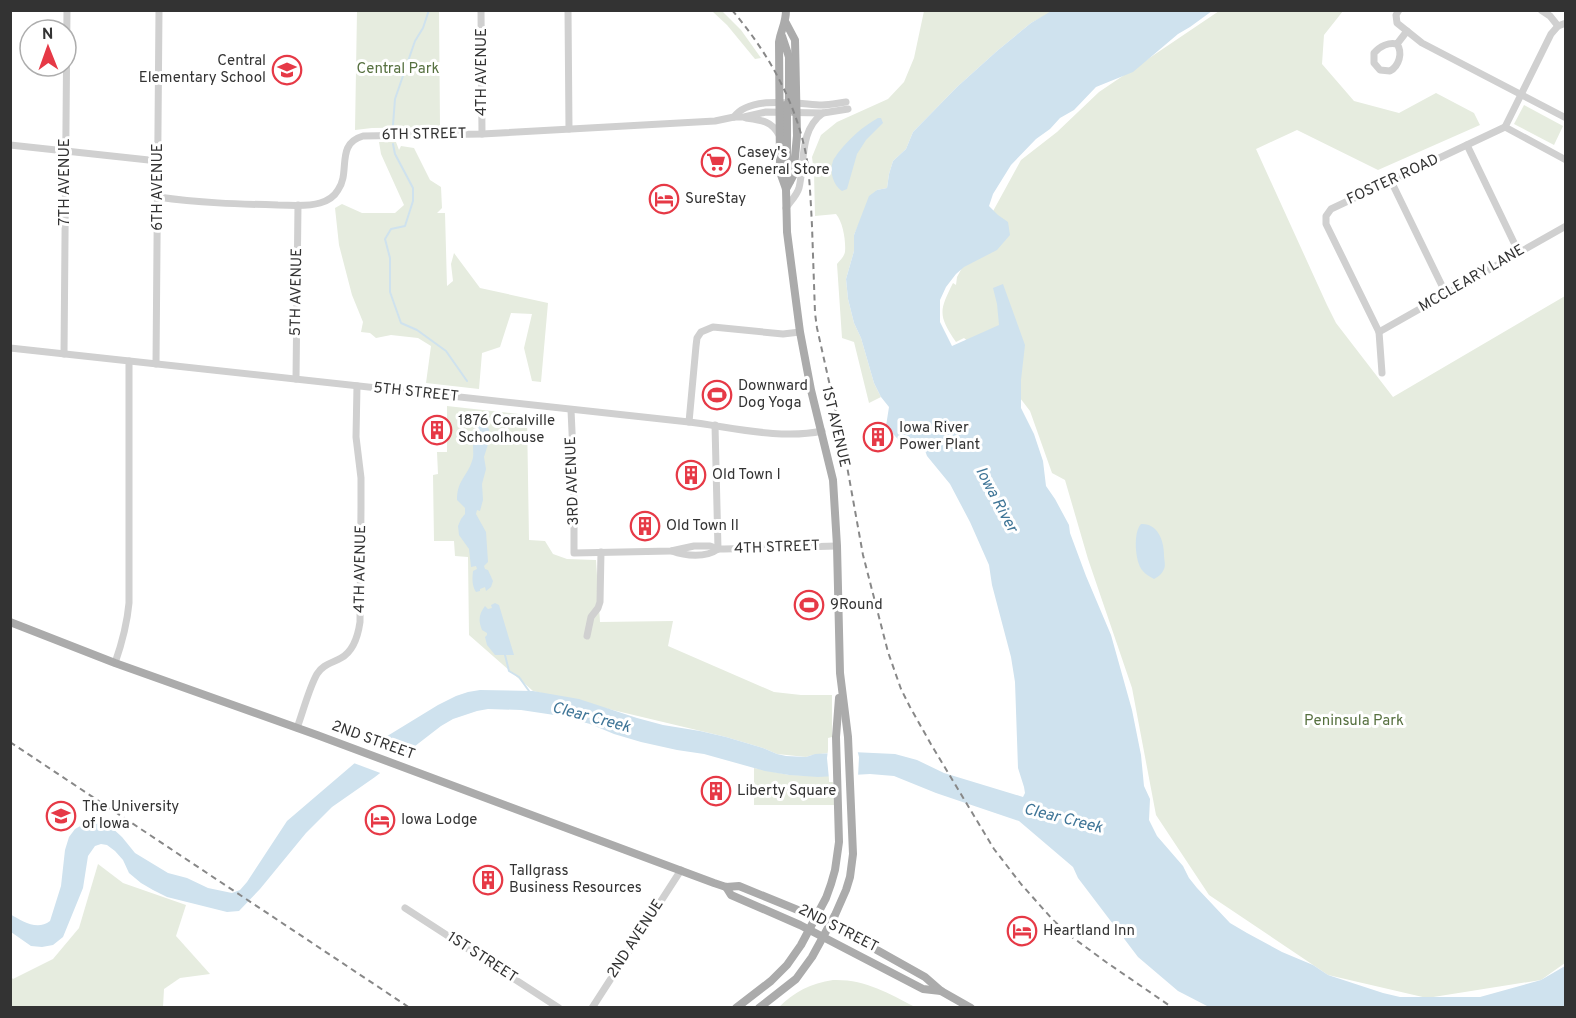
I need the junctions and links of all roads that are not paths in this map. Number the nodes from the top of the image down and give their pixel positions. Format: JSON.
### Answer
{"nodes":[{"id":1,"x":66,"y":10,"type":"edge"},
{"id":2,"x":159,"y":10,"type":"edge"},
{"id":3,"x":481,"y":10,"type":"edge"},
{"id":4,"x":568,"y":10,"type":"edge"},
{"id":5,"x":786,"y":10,"type":"edge"},
{"id":6,"x":1399,"y":10,"type":"edge"},
{"id":7,"x":1542,"y":10,"type":"edge"},
{"id":8,"x":786,"y":23,"type":"junction"},
{"id":9,"x":1562,"y":25,"type":"edge"},
{"id":10,"x":1407,"y":31,"type":"junction"},
{"id":11,"x":1397,"y":44,"type":"junction"},
{"id":12,"x":1521,"y":95,"type":"junction"},
{"id":13,"x":788,"y":108,"type":"junction"},
{"id":14,"x":823,"y":113,"type":"junction"},
{"id":15,"x":734,"y":117,"type":"junction"},
{"id":16,"x":744,"y":117,"type":"junction"},
{"id":17,"x":1566,"y":118,"type":"edge"},
{"id":18,"x":1505,"y":127,"type":"junction"},
{"id":19,"x":569,"y":129,"type":"junction"},
{"id":20,"x":482,"y":134,"type":"junction"},
{"id":21,"x":780,"y":137,"type":"junction"},
{"id":22,"x":10,"y":145,"type":"edge"},
{"id":23,"x":1467,"y":145,"type":"junction"},
{"id":24,"x":66,"y":151,"type":"junction"},
{"id":25,"x":1564,"y":156,"type":"edge"},
{"id":26,"x":158,"y":161,"type":"junction"},
{"id":27,"x":1391,"y":181,"type":"junction"},
{"id":28,"x":788,"y":185,"type":"junction"},
{"id":29,"x":158,"y":197,"type":"junction"},
{"id":30,"x":298,"y":205,"type":"junction"},
{"id":31,"x":786,"y":208,"type":"junction"},
{"id":32,"x":1566,"y":226,"type":"edge"},
{"id":33,"x":1519,"y":253,"type":"junction"},
{"id":34,"x":1446,"y":294,"type":"junction"},
{"id":35,"x":800,"y":332,"type":"junction"},
{"id":36,"x":1378,"y":332,"type":"junction"},
{"id":37,"x":10,"y":348,"type":"edge"},
{"id":38,"x":64,"y":354,"type":"junction"},
{"id":39,"x":129,"y":361,"type":"junction"},
{"id":40,"x":156,"y":364,"type":"junction"},
{"id":41,"x":1382,"y":373,"type":"dead end"},
{"id":42,"x":296,"y":379,"type":"junction"},
{"id":43,"x":357,"y":386,"type":"junction"},
{"id":44,"x":571,"y":410,"type":"junction"},
{"id":45,"x":689,"y":422,"type":"junction"},
{"id":46,"x":715,"y":425,"type":"junction"},
{"id":47,"x":822,"y":431,"type":"junction"},
{"id":48,"x":837,"y":546,"type":"junction"},
{"id":49,"x":718,"y":549,"type":"junction"},
{"id":50,"x":601,"y":552,"type":"junction"},
{"id":51,"x":574,"y":553,"type":"joint"},
{"id":52,"x":10,"y":622,"type":"edge"},
{"id":53,"x":587,"y":636,"type":"dead end"},
{"id":54,"x":115,"y":663,"type":"junction"},
{"id":55,"x":840,"y":673,"type":"junction"},
{"id":56,"x":297,"y":728,"type":"junction"},
{"id":57,"x":681,"y":870,"type":"junction"},
{"id":58,"x":726,"y":887,"type":"junction"},
{"id":59,"x":405,"y":908,"type":"dead end"},
{"id":60,"x":815,"y":917,"type":"junction"},
{"id":61,"x":829,"y":924,"type":"junction"},
{"id":62,"x":809,"y":929,"type":"junction"},
{"id":63,"x":822,"y":937,"type":"junction"},
{"id":64,"x":941,"y":991,"type":"junction"},
{"id":65,"x":559,"y":1008,"type":"edge"},
{"id":66,"x":592,"y":1008,"type":"edge"},
{"id":67,"x":736,"y":1008,"type":"edge"},
{"id":68,"x":759,"y":1008,"type":"edge"},
{"id":69,"x":971,"y":1008,"type":"edge"}],
"edges":[{"from":1,"to":24,"type":"street","name":"7TH AVENUE"},
{"from":2,"to":26,"type":"street","name":"6TH AVENUE"},
{"from":3,"to":20,"type":"street","name":"4TH AVENUE"},
{"from":4,"to":19,"type":"street"},
{"from":5,"to":8,"type":"main road","name":"1ST AVENUE"},
{"from":6,"to":10,"type":"street"},
{"from":7,"to":9,"type":"street"},
{"from":8,"to":13,"type":"main road","name":"1ST AVENUE"},
{"from":8,"to":13,"type":"main road","name":"1ST AVENUE"},
{"from":9,"to":12,"type":"street"},
{"from":10,"to":11,"type":"street"},
{"from":10,"to":12,"type":"street"},
{"from":11,"to":11,"type":"street"},
{"from":12,"to":17,"type":"street"},
{"from":12,"to":18,"type":"street"},
{"from":13,"to":14,"type":"street"},
{"from":13,"to":14,"type":"street"},
{"from":13,"to":15,"type":"street","name":"6TH STREET"},
{"from":13,"to":16,"type":"street","name":"6TH STREET"},
{"from":13,"to":21,"type":"main road","name":"1ST AVENUE"},
{"from":13,"to":28,"type":"main road","name":"1ST AVENUE"},
{"from":14,"to":31,"type":"street"},
{"from":15,"to":16,"type":"street","name":"6TH STREET"},
{"from":15,"to":19,"type":"street","name":"6TH STREET"},
{"from":16,"to":21,"type":"street"},
{"from":18,"to":23,"type":"street","name":"FOSTER ROAD"},
{"from":18,"to":25,"type":"street"},
{"from":19,"to":20,"type":"street","name":"6TH STREET"},
{"from":20,"to":30,"type":"street","name":"6TH STREET"},
{"from":21,"to":28,"type":"main road","name":"1ST AVENUE"},
{"from":22,"to":24,"type":"street"},
{"from":23,"to":27,"type":"street","name":"FOSTER ROAD"},
{"from":23,"to":33,"type":"street"},
{"from":24,"to":26,"type":"street"},
{"from":24,"to":38,"type":"street","name":"7TH AVENUE"},
{"from":26,"to":29,"type":"street","name":"6TH AVENUE"},
{"from":27,"to":34,"type":"street"},
{"from":27,"to":36,"type":"street","name":"FOSTER ROAD"},
{"from":28,"to":31,"type":"main road","name":"1ST AVENUE"},
{"from":29,"to":30,"type":"street","name":"6TH STREET"},
{"from":29,"to":40,"type":"street","name":"6TH AVENUE"},
{"from":30,"to":42,"type":"street","name":"5TH AVENUE"},
{"from":31,"to":35,"type":"main road","name":"1ST AVENUE"},
{"from":32,"to":33,"type":"street","name":"MCCLEARY LANE"},
{"from":33,"to":34,"type":"street","name":"MCCLEARY LANE"},
{"from":34,"to":36,"type":"street","name":"MCCLEARY LANE"},
{"from":35,"to":45,"type":"street"},
{"from":35,"to":47,"type":"main road","name":"1ST AVENUE"},
{"from":36,"to":41,"type":"street","name":"FOSTER ROAD"},
{"from":37,"to":38,"type":"street","name":"5TH STREET"},
{"from":38,"to":39,"type":"street","name":"5TH STREET"},
{"from":39,"to":40,"type":"street","name":"5TH STREET"},
{"from":39,"to":54,"type":"street"},
{"from":40,"to":42,"type":"street","name":"5TH STREET"},
{"from":42,"to":43,"type":"street","name":"5TH STREET"},
{"from":43,"to":44,"type":"street","name":"5TH STREET"},
{"from":43,"to":56,"type":"street","name":"4TH AVENUE"},
{"from":44,"to":45,"type":"street","name":"5TH STREET"},
{"from":44,"to":51,"type":"street","name":"3RD AVENUE"},
{"from":45,"to":46,"type":"street","name":"5TH STREET"},
{"from":46,"to":47,"type":"street","name":"5TH STREET"},
{"from":46,"to":49,"type":"street"},
{"from":47,"to":48,"type":"main road","name":"1ST AVENUE"},
{"from":48,"to":49,"type":"street","name":"4TH STREET"},
{"from":48,"to":55,"type":"main road","name":"1ST AVENUE"},
{"from":49,"to":50,"type":"street","name":"4TH STREET"},
{"from":50,"to":51,"type":"street","name":"4TH STREET"},
{"from":50,"to":53,"type":"street"},
{"from":52,"to":54,"type":"main road","name":"2ND STREET"},
{"from":54,"to":56,"type":"main road","name":"2ND STREET"},
{"from":55,"to":60,"type":"main road","name":"1ST AVENUE"},
{"from":55,"to":61,"type":"main road","name":"1ST AVENUE"},
{"from":56,"to":57,"type":"main road","name":"2ND STREET"},
{"from":57,"to":58,"type":"main road","name":"2ND STREET"},
{"from":57,"to":66,"type":"street","name":"2ND AVENUE"},
{"from":58,"to":60,"type":"main road","name":"2ND STREET"},
{"from":58,"to":62,"type":"main road","name":"2ND STREET"},
{"from":59,"to":65,"type":"street","name":"1ST STREET"},
{"from":60,"to":61,"type":"main road","name":"2ND STREET"},
{"from":60,"to":62,"type":"main road","name":"1ST AVENUE"},
{"from":61,"to":63,"type":"main road","name":"1ST AVENUE"},
{"from":61,"to":64,"type":"main road","name":"2ND STREET"},
{"from":62,"to":63,"type":"main road","name":"2ND STREET"},
{"from":62,"to":67,"type":"main road","name":"1ST AVENUE"},
{"from":63,"to":64,"type":"main road","name":"2ND STREET"},
{"from":63,"to":68,"type":"main road","name":"1ST AVENUE"},
{"from":64,"to":69,"type":"main road","name":"2ND STREET"}]}
